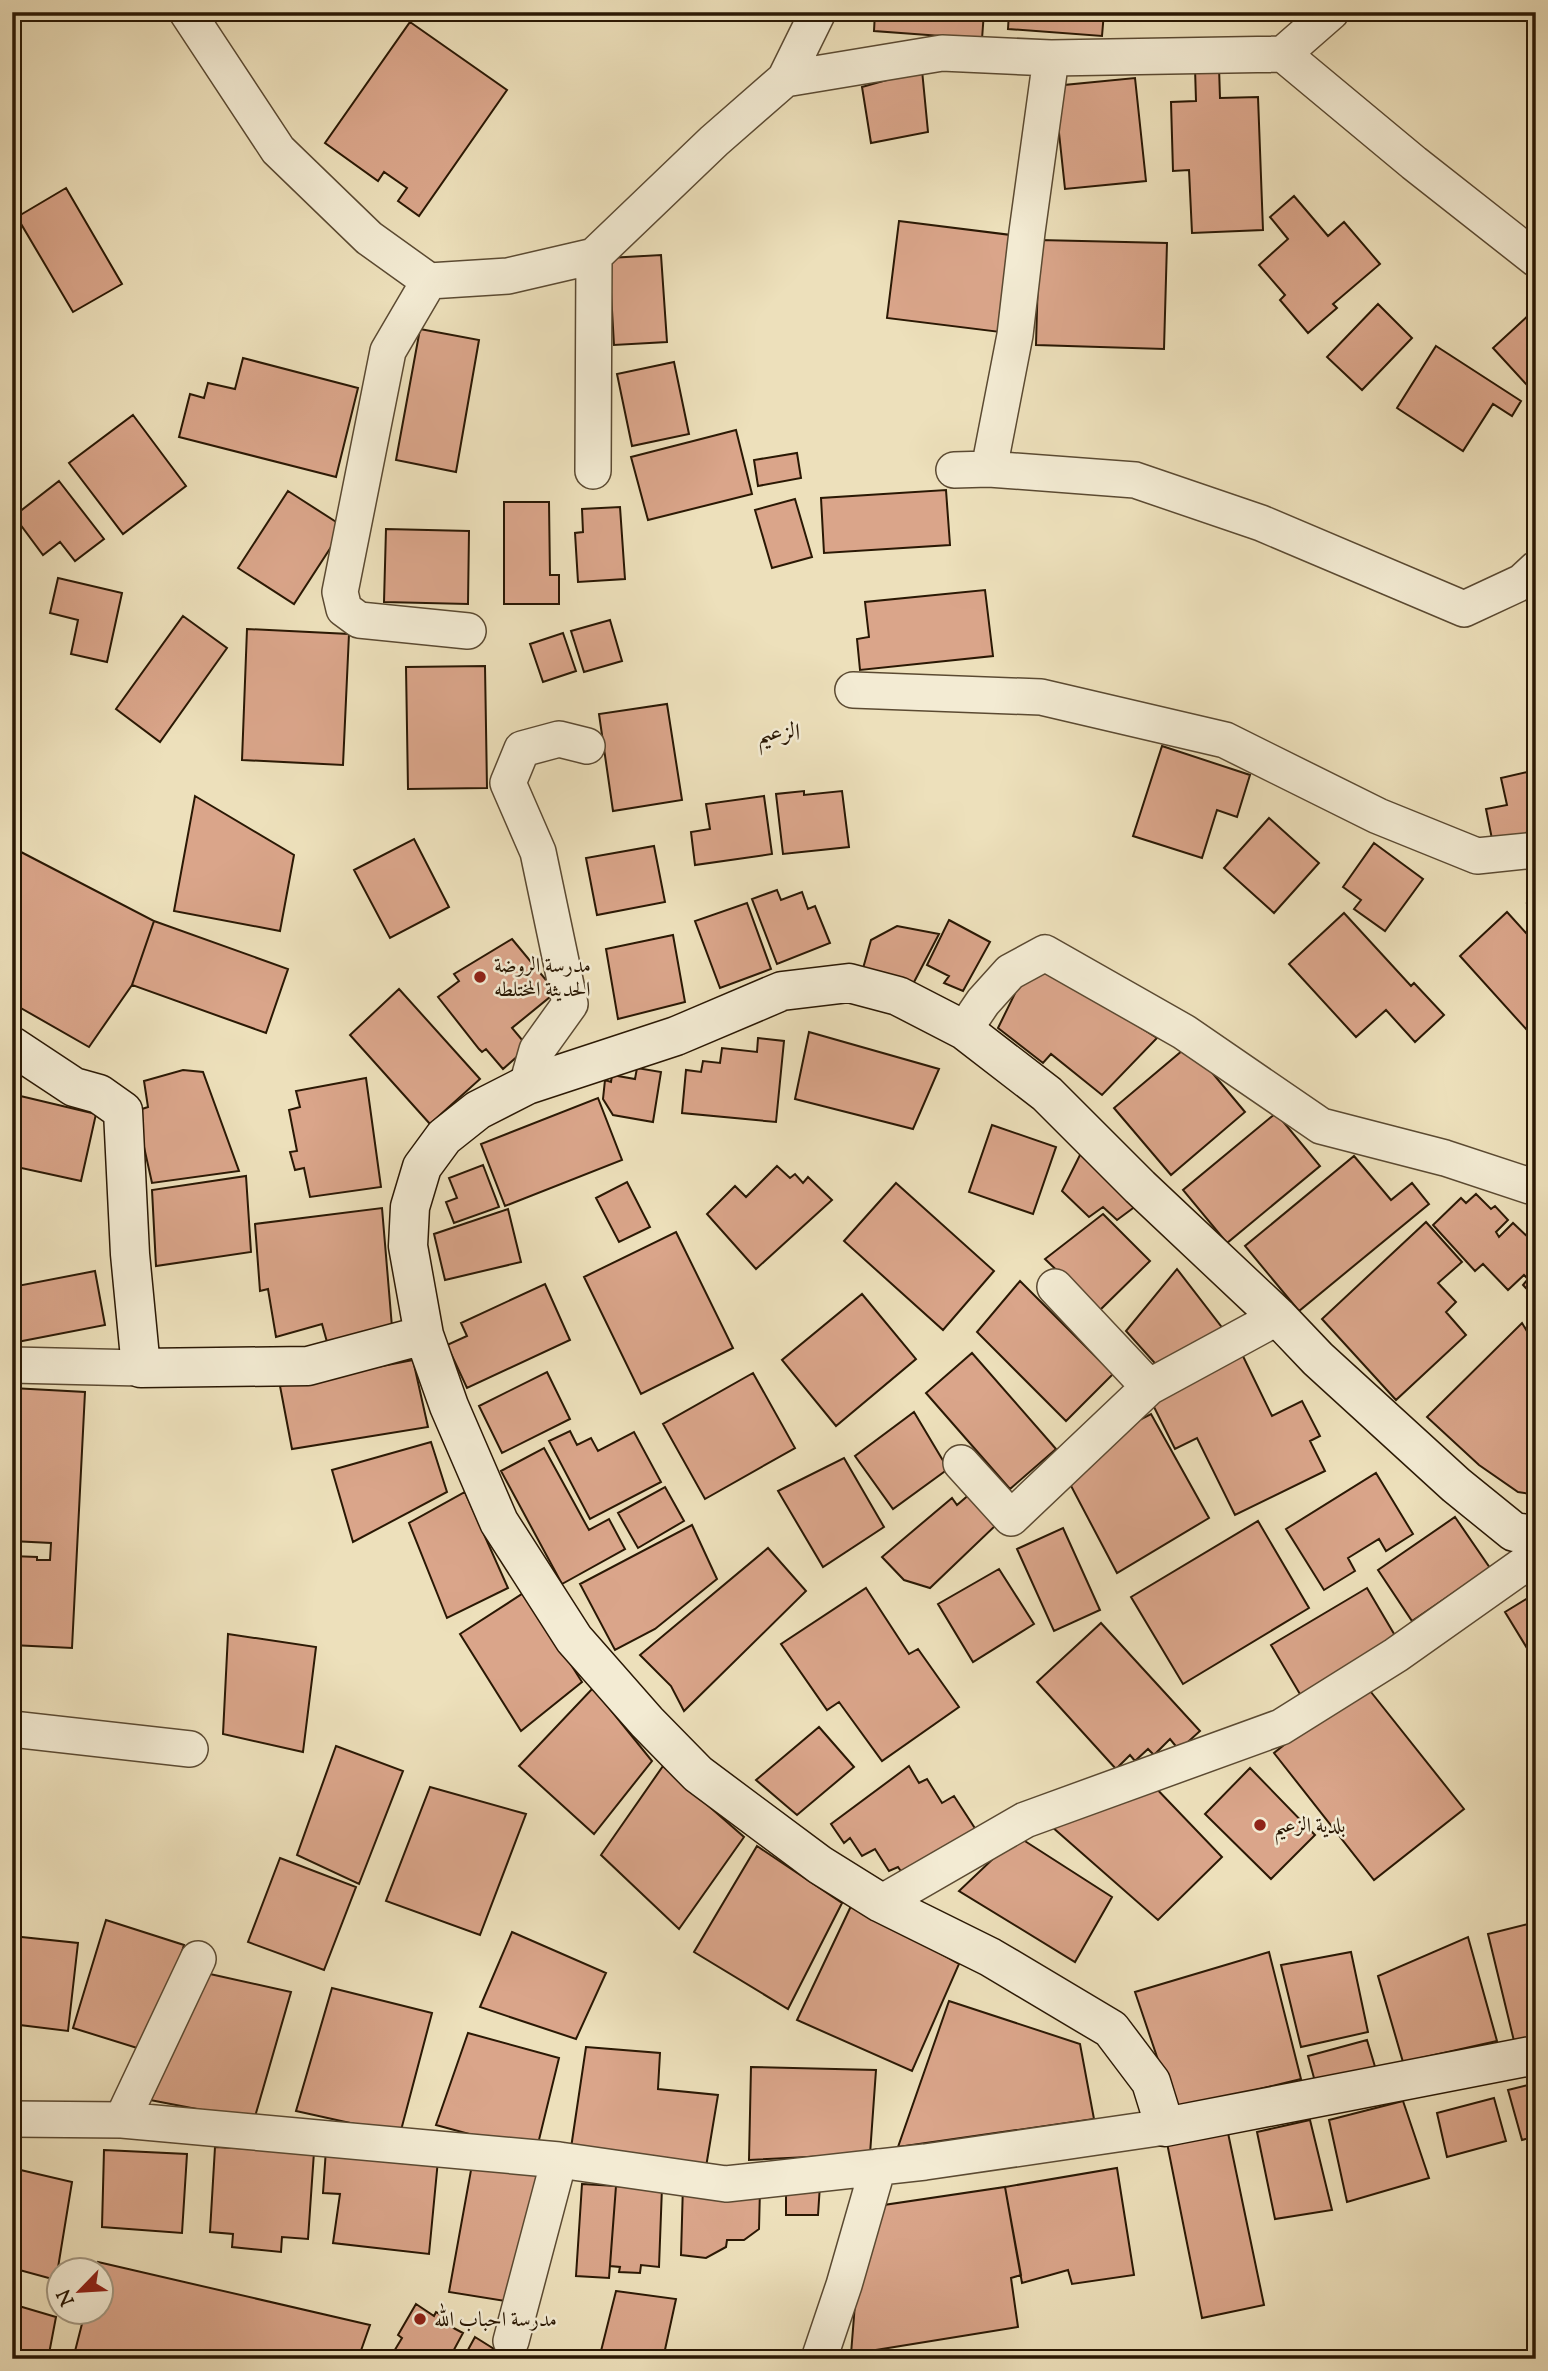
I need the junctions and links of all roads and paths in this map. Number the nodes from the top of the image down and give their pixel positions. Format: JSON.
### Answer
{"nodes":[{"id":1,"x":187,"y":12,"type":"edge"},
{"id":2,"x":818,"y":12,"type":"edge"},
{"id":3,"x":1331,"y":12,"type":"edge"},
{"id":4,"x":1283,"y":54,"type":"junction"},
{"id":5,"x":1051,"y":58,"type":"junction"},
{"id":6,"x":785,"y":79,"type":"junction"},
{"id":7,"x":594,"y":256,"type":"junction"},
{"id":8,"x":1536,"y":259,"type":"edge"},
{"id":9,"x":429,"y":281,"type":"junction"},
{"id":10,"x":989,"y":469,"type":"junction"},
{"id":11,"x":954,"y":470,"type":"dead end"},
{"id":12,"x":593,"y":471,"type":"dead end"},
{"id":13,"x":1536,"y":569,"type":"edge"},
{"id":14,"x":468,"y":631,"type":"dead end"},
{"id":15,"x":853,"y":690,"type":"dead end"},
{"id":16,"x":587,"y":746,"type":"dead end"},
{"id":17,"x":1536,"y":850,"type":"edge"},
{"id":18,"x":964,"y":1030,"type":"junction"},
{"id":19,"x":12,"y":1046,"type":"edge"},
{"id":20,"x":527,"y":1085,"type":"junction"},
{"id":21,"x":1536,"y":1188,"type":"edge"},
{"id":22,"x":1055,"y":1287,"type":"dead end"},
{"id":23,"x":1278,"y":1317,"type":"junction"},
{"id":24,"x":424,"y":1335,"type":"junction"},
{"id":25,"x":12,"y":1365,"type":"edge"},
{"id":26,"x":141,"y":1368,"type":"junction"},
{"id":27,"x":1149,"y":1387,"type":"junction"},
{"id":28,"x":961,"y":1463,"type":"dead end"},
{"id":29,"x":1536,"y":1535,"type":"edge"},
{"id":30,"x":1536,"y":1556,"type":"edge"},
{"id":31,"x":12,"y":1729,"type":"edge"},
{"id":32,"x":190,"y":1749,"type":"dead end"},
{"id":33,"x":881,"y":1903,"type":"junction"},
{"id":34,"x":198,"y":1959,"type":"dead end"},
{"id":35,"x":1536,"y":2055,"type":"edge"},
{"id":36,"x":12,"y":2119,"type":"edge"},
{"id":37,"x":122,"y":2120,"type":"junction"},
{"id":38,"x":1165,"y":2127,"type":"junction"},
{"id":39,"x":559,"y":2160,"type":"junction"},
{"id":40,"x":878,"y":2167,"type":"junction"},
{"id":41,"x":511,"y":2341,"type":"dead end"},
{"id":42,"x":819,"y":2359,"type":"edge"}],
"edges":[{"from":1,"to":9,"type":"street"},
{"from":2,"to":6,"type":"street"},
{"from":3,"to":4,"type":"street"},
{"from":4,"to":5,"type":"street"},
{"from":4,"to":8,"type":"street"},
{"from":5,"to":6,"type":"street"},
{"from":5,"to":10,"type":"street"},
{"from":6,"to":7,"type":"street"},
{"from":7,"to":9,"type":"street"},
{"from":7,"to":12,"type":"street"},
{"from":9,"to":14,"type":"street"},
{"from":10,"to":11,"type":"street"},
{"from":10,"to":13,"type":"street"},
{"from":15,"to":17,"type":"street"},
{"from":16,"to":20,"type":"street"},
{"from":18,"to":20,"type":"street"},
{"from":18,"to":21,"type":"street"},
{"from":18,"to":23,"type":"street"},
{"from":19,"to":26,"type":"street"},
{"from":20,"to":24,"type":"street"},
{"from":22,"to":27,"type":"street"},
{"from":23,"to":27,"type":"street"},
{"from":23,"to":29,"type":"street"},
{"from":24,"to":26,"type":"street"},
{"from":24,"to":33,"type":"street"},
{"from":25,"to":26,"type":"street"},
{"from":27,"to":28,"type":"street"},
{"from":30,"to":33,"type":"street"},
{"from":31,"to":32,"type":"street"},
{"from":33,"to":38,"type":"street"},
{"from":34,"to":37,"type":"street"},
{"from":35,"to":38,"type":"street"},
{"from":36,"to":37,"type":"street"},
{"from":37,"to":39,"type":"street"},
{"from":38,"to":40,"type":"street"},
{"from":39,"to":40,"type":"street"},
{"from":39,"to":41,"type":"street"},
{"from":40,"to":42,"type":"street"}]}
